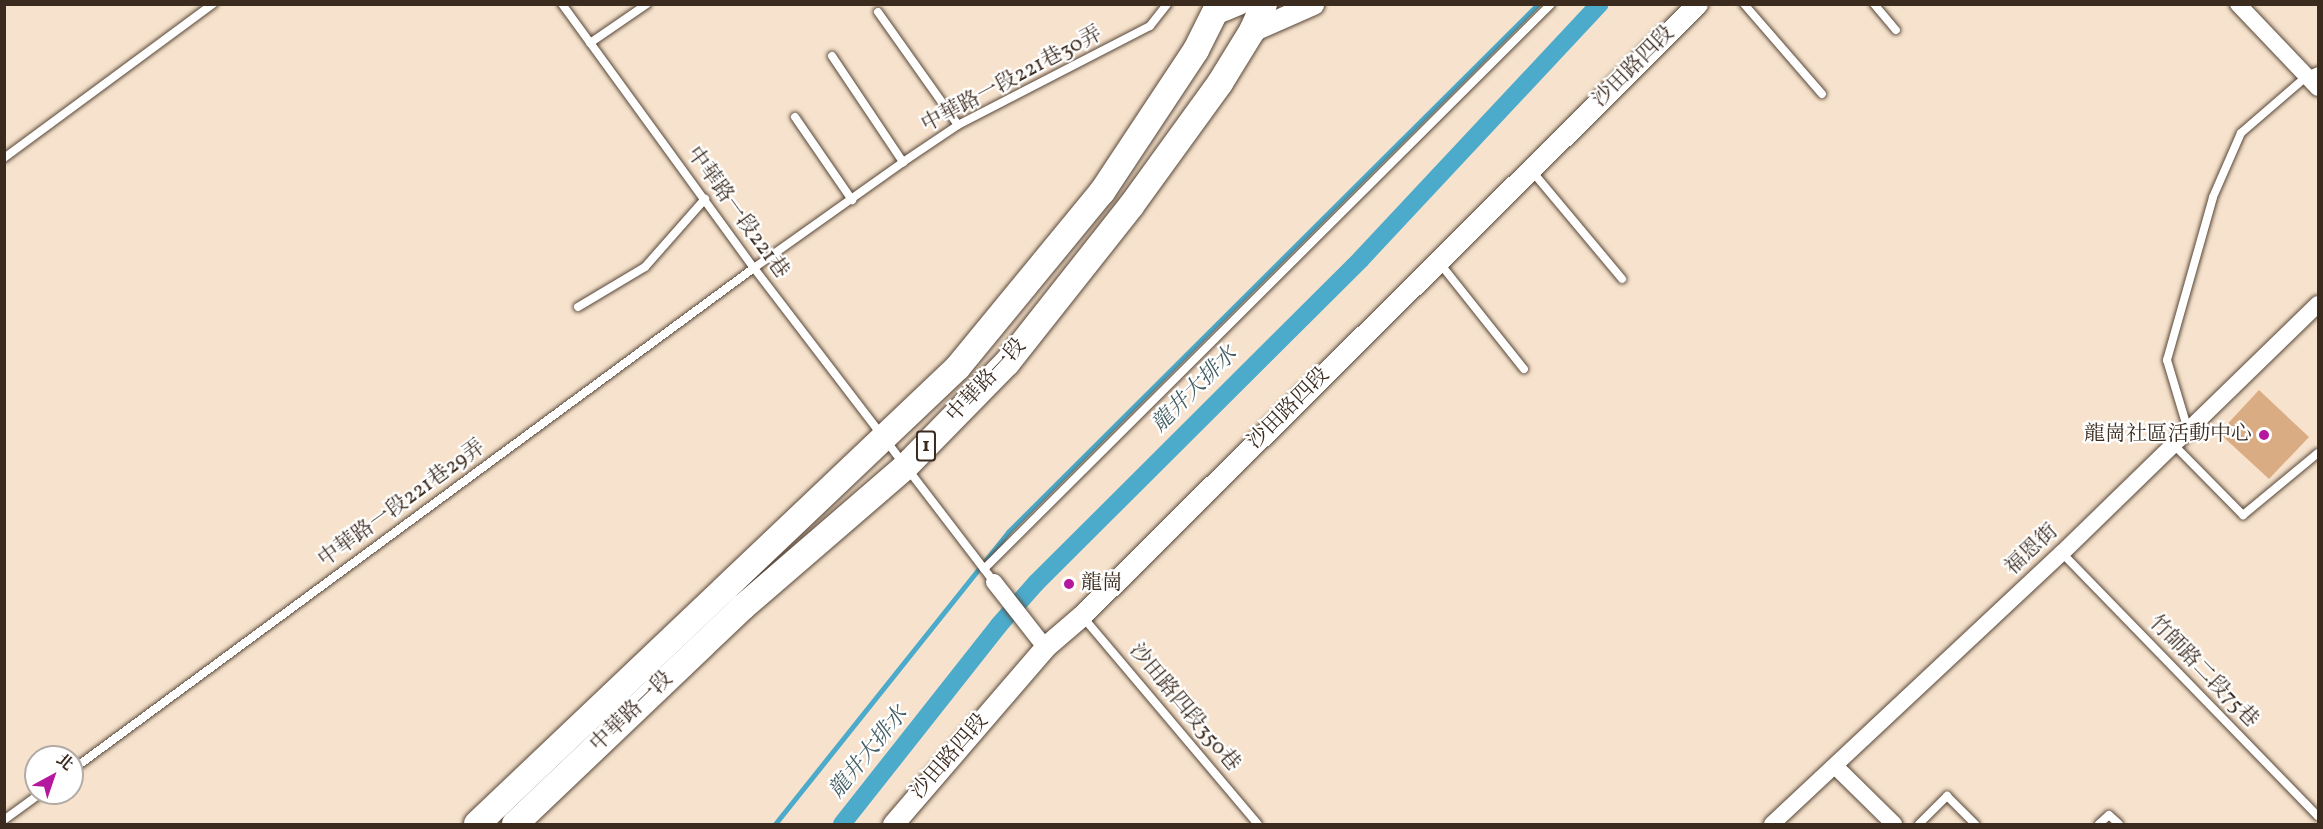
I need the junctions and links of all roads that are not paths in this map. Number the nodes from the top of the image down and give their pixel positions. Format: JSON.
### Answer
{"nodes":[{"id":1,"x":213,"y":4,"type":"edge"},
{"id":2,"x":562,"y":4,"type":"edge"},
{"id":3,"x":647,"y":4,"type":"edge"},
{"id":4,"x":1167,"y":4,"type":"edge"},
{"id":5,"x":1239,"y":4,"type":"edge"},
{"id":6,"x":1264,"y":4,"type":"edge"},
{"id":7,"x":1313,"y":4,"type":"edge"},
{"id":8,"x":1551,"y":4,"type":"edge"},
{"id":9,"x":1697,"y":4,"type":"edge"},
{"id":10,"x":1744,"y":4,"type":"edge"},
{"id":11,"x":1874,"y":4,"type":"edge"},
{"id":12,"x":2242,"y":6,"type":"edge"},
{"id":13,"x":1217,"y":9,"type":"edge"},
{"id":14,"x":878,"y":12,"type":"dead end"},
{"id":15,"x":1896,"y":30,"type":"dead end"},
{"id":16,"x":1252,"y":31,"type":"junction"},
{"id":17,"x":590,"y":43,"type":"junction"},
{"id":18,"x":832,"y":56,"type":"dead end"},
{"id":19,"x":2315,"y":78,"type":"edge"},
{"id":20,"x":1822,"y":94,"type":"dead end"},
{"id":21,"x":795,"y":117,"type":"dead end"},
{"id":22,"x":958,"y":124,"type":"junction"},
{"id":23,"x":4,"y":158,"type":"edge"},
{"id":24,"x":903,"y":162,"type":"junction"},
{"id":25,"x":1531,"y":170,"type":"junction"},
{"id":26,"x":705,"y":199,"type":"junction"},
{"id":27,"x":852,"y":200,"type":"junction"},
{"id":28,"x":1438,"y":261,"type":"junction"},
{"id":29,"x":754,"y":268,"type":"junction"},
{"id":30,"x":1622,"y":279,"type":"dead end"},
{"id":31,"x":2319,"y":304,"type":"edge"},
{"id":32,"x":578,"y":307,"type":"dead end"},
{"id":33,"x":1524,"y":369,"type":"dead end"},
{"id":34,"x":2188,"y":430,"type":"junction"},
{"id":35,"x":884,"y":440,"type":"junction"},
{"id":36,"x":2173,"y":444,"type":"junction"},
{"id":37,"x":2319,"y":453,"type":"edge"},
{"id":38,"x":905,"y":468,"type":"junction"},
{"id":39,"x":2062,"y":553,"type":"junction"},
{"id":40,"x":989,"y":576,"type":"junction"},
{"id":41,"x":1081,"y":616,"type":"junction"},
{"id":42,"x":1045,"y":647,"type":"junction"},
{"id":43,"x":84,"y":761,"type":"edge"},
{"id":44,"x":1835,"y":765,"type":"junction"},
{"id":45,"x":25,"y":805,"type":"edge"},
{"id":46,"x":2319,"y":816,"type":"edge"},
{"id":47,"x":4,"y":820,"type":"edge"},
{"id":48,"x":477,"y":825,"type":"edge"},
{"id":49,"x":516,"y":825,"type":"edge"},
{"id":50,"x":893,"y":825,"type":"edge"},
{"id":51,"x":1258,"y":825,"type":"edge"},
{"id":52,"x":1772,"y":825,"type":"edge"},
{"id":53,"x":1894,"y":825,"type":"edge"},
{"id":54,"x":1919,"y":825,"type":"edge"},
{"id":55,"x":1975,"y":825,"type":"edge"},
{"id":56,"x":2099,"y":825,"type":"edge"},
{"id":57,"x":2119,"y":825,"type":"edge"}],
"edges":[{"from":1,"to":23,"type":"lane"},
{"from":2,"to":17,"type":"lane","name":"中華路一段221巷"},
{"from":3,"to":17,"type":"lane"},
{"from":4,"to":22,"type":"lane","name":"中華路一段221巷30弄"},
{"from":5,"to":13,"type":"street"},
{"from":6,"to":16,"type":"main road","name":"中華路一段","number":"1"},
{"from":7,"to":16,"type":"street"},
{"from":8,"to":40,"type":"lane"},
{"from":9,"to":25,"type":"street","name":"沙田路四段"},
{"from":10,"to":20,"type":"lane"},
{"from":11,"to":15,"type":"lane"},
{"from":12,"to":19,"type":"street"},
{"from":13,"to":35,"type":"main road","name":"中華路一段","number":"1"},
{"from":14,"to":22,"type":"lane"},
{"from":16,"to":38,"type":"main road","name":"中華路一段","number":"1"},
{"from":17,"to":26,"type":"lane","name":"中華路一段221巷"},
{"from":18,"to":24,"type":"lane"},
{"from":19,"to":34,"type":"lane"},
{"from":21,"to":27,"type":"lane"},
{"from":22,"to":24,"type":"lane","name":"中華路一段221巷30弄"},
{"from":24,"to":27,"type":"lane","name":"中華路一段221巷30弄"},
{"from":25,"to":28,"type":"street","name":"沙田路四段"},
{"from":25,"to":30,"type":"lane"},
{"from":26,"to":29,"type":"lane","name":"中華路一段221巷"},
{"from":26,"to":32,"type":"lane"},
{"from":27,"to":29,"type":"lane","name":"中華路一段221巷30弄"},
{"from":28,"to":33,"type":"lane"},
{"from":28,"to":41,"type":"street","name":"沙田路四段"},
{"from":29,"to":35,"type":"lane","name":"中華路一段221巷"},
{"from":29,"to":43,"type":"lane","name":"中華路一段221巷29弄"},
{"from":31,"to":34,"type":"street","name":"福恩街"},
{"from":34,"to":36,"type":"street","name":"福恩街"},
{"from":35,"to":38,"type":"lane","name":"中華路一段221巷"},
{"from":35,"to":48,"type":"main road","name":"中華路一段","number":"1"},
{"from":36,"to":37,"type":"lane"},
{"from":36,"to":39,"type":"street","name":"福恩街"},
{"from":38,"to":40,"type":"lane","name":"中華路一段221巷"},
{"from":38,"to":49,"type":"main road","name":"中華路一段","number":"1"},
{"from":39,"to":44,"type":"street","name":"福恩街"},
{"from":39,"to":46,"type":"lane","name":"竹師路二段75巷"},
{"from":40,"to":42,"type":"street"},
{"from":41,"to":42,"type":"street","name":"沙田路四段"},
{"from":41,"to":51,"type":"lane","name":"沙田路四段350巷"},
{"from":42,"to":50,"type":"street","name":"沙田路四段"},
{"from":44,"to":52,"type":"street","name":"福恩街"},
{"from":44,"to":53,"type":"street"},
{"from":45,"to":47,"type":"lane"},
{"from":54,"to":55,"type":"lane"},
{"from":56,"to":57,"type":"lane"}]}
